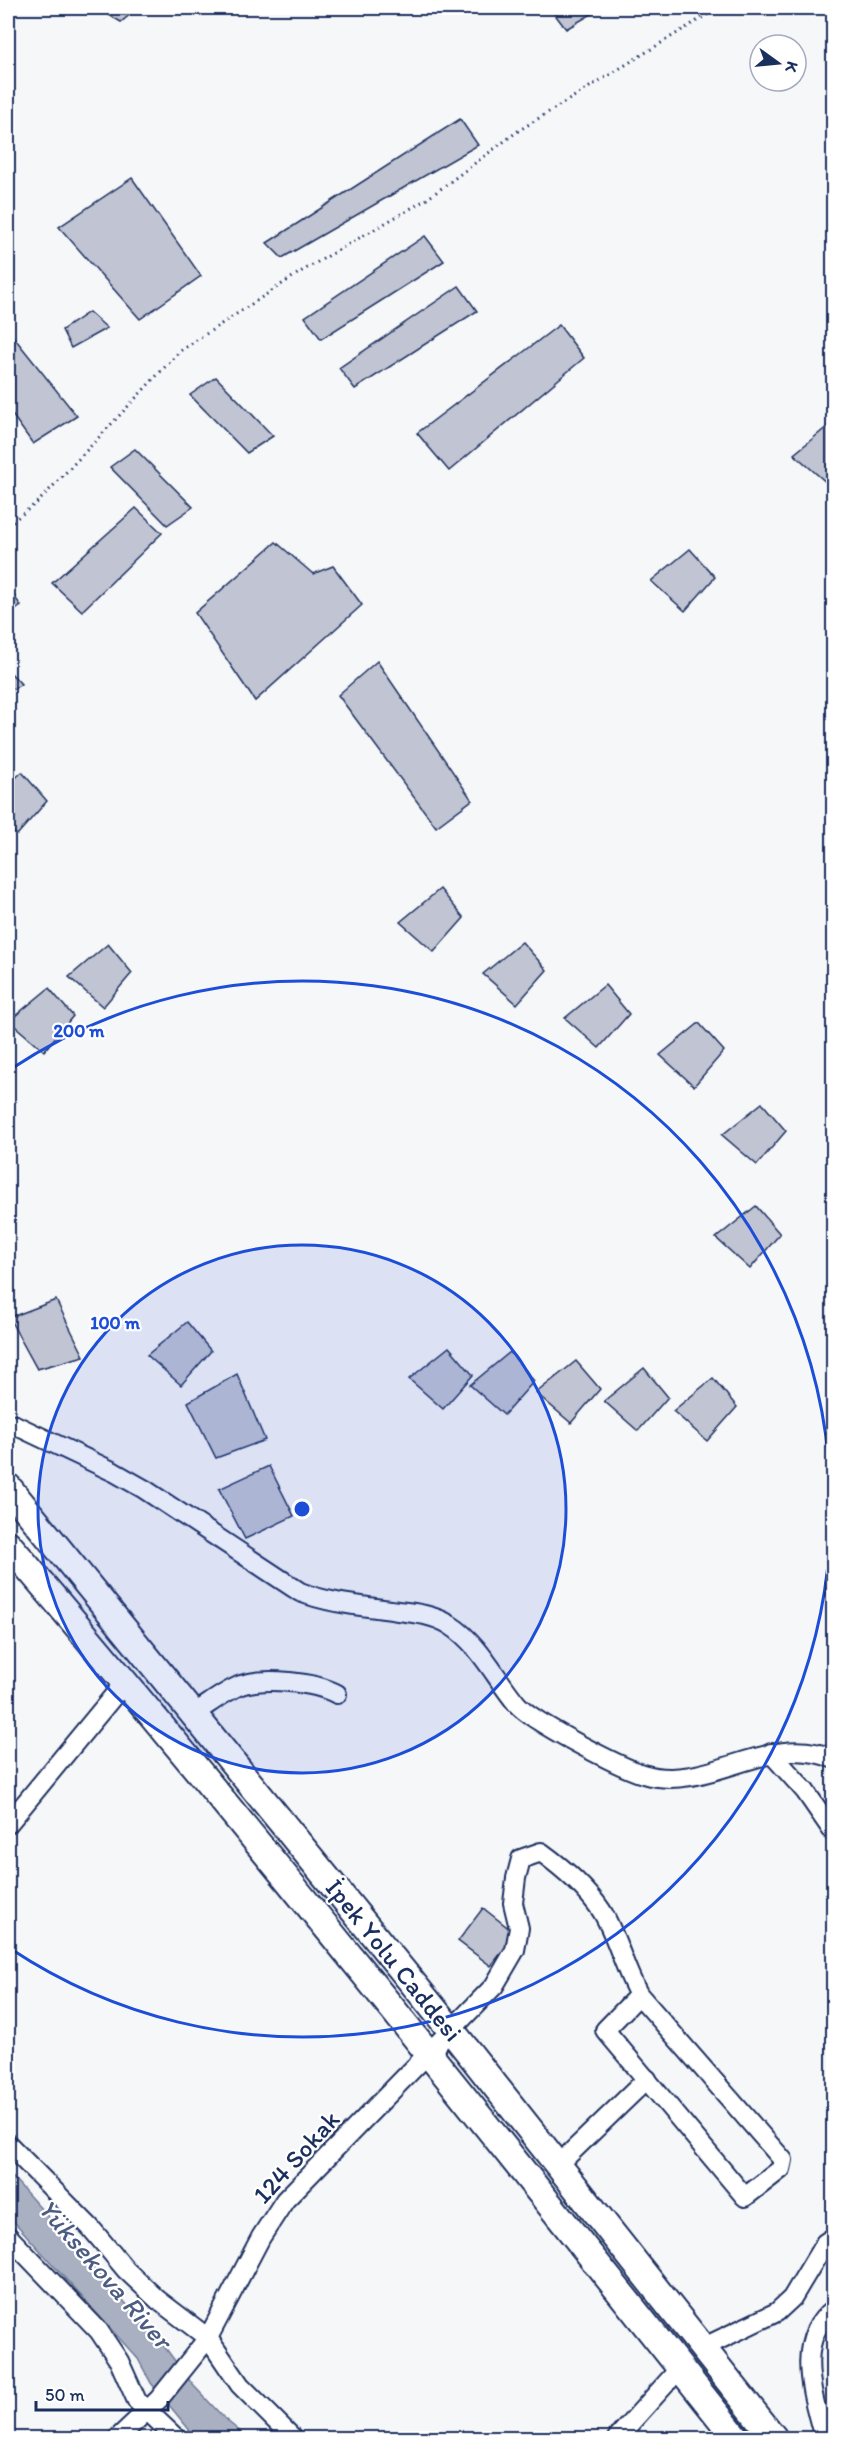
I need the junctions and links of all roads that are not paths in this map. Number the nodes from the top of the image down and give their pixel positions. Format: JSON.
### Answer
{"nodes":[{"id":1,"x":8,"y":1424,"type":"edge"},
{"id":2,"x":8,"y":1487,"type":"edge"},
{"id":3,"x":8,"y":1544,"type":"edge"},
{"id":4,"x":125,"y":1682,"type":"junction"},
{"id":5,"x":337,"y":1694,"type":"dead end"},
{"id":6,"x":193,"y":1714,"type":"junction"},
{"id":7,"x":771,"y":1753,"type":"junction"},
{"id":8,"x":834,"y":1759,"type":"edge"},
{"id":9,"x":8,"y":1824,"type":"edge"},
{"id":10,"x":834,"y":1833,"type":"edge"},
{"id":11,"x":639,"y":1995,"type":"junction"},
{"id":12,"x":451,"y":2030,"type":"junction"},
{"id":13,"x":427,"y":2053,"type":"junction"},
{"id":14,"x":647,"y":2079,"type":"junction"},
{"id":15,"x":8,"y":2144,"type":"edge"},
{"id":16,"x":558,"y":2165,"type":"junction"},
{"id":17,"x":8,"y":2236,"type":"edge"},
{"id":18,"x":834,"y":2237,"type":"edge"},
{"id":19,"x":834,"y":2309,"type":"edge"},
{"id":20,"x":208,"y":2338,"type":"junction"},
{"id":21,"x":702,"y":2348,"type":"junction"},
{"id":22,"x":680,"y":2368,"type":"junction"},
{"id":23,"x":153,"y":2405,"type":"junction"},
{"id":24,"x":825,"y":2434,"type":"edge"},
{"id":25,"x":118,"y":2439,"type":"edge"},
{"id":26,"x":176,"y":2439,"type":"edge"},
{"id":27,"x":293,"y":2439,"type":"edge"},
{"id":28,"x":617,"y":2439,"type":"edge"},
{"id":29,"x":736,"y":2439,"type":"edge"},
{"id":30,"x":774,"y":2439,"type":"edge"}],
"edges":[{"from":1,"to":7,"type":"street"},
{"from":2,"to":6,"type":"highway","name":"İpek Yolu Caddesi"},
{"from":3,"to":4,"type":"highway","name":"İpek Yolu Caddesi"},
{"from":4,"to":9,"type":"street"},
{"from":4,"to":13,"type":"highway","name":"İpek Yolu Caddesi"},
{"from":5,"to":6,"type":"street"},
{"from":6,"to":12,"type":"highway","name":"İpek Yolu Caddesi"},
{"from":7,"to":8,"type":"street"},
{"from":7,"to":10,"type":"street"},
{"from":11,"to":12,"type":"street","name":"124 Sokak"},
{"from":11,"to":14,"type":"street"},
{"from":11,"to":14,"type":"street"},
{"from":12,"to":13,"type":"street","name":"124 Sokak"},
{"from":12,"to":16,"type":"highway","name":"İpek Yolu Caddesi"},
{"from":13,"to":20,"type":"street","name":"124 Sokak"},
{"from":13,"to":22,"type":"highway","name":"İpek Yolu Caddesi"},
{"from":14,"to":16,"type":"street"},
{"from":15,"to":20,"type":"street"},
{"from":16,"to":21,"type":"highway","name":"İpek Yolu Caddesi"},
{"from":17,"to":23,"type":"street"},
{"from":18,"to":21,"type":"street"},
{"from":19,"to":24,"type":"street"},
{"from":20,"to":23,"type":"street","name":"124 Sokak"},
{"from":20,"to":27,"type":"street"},
{"from":21,"to":30,"type":"highway","name":"İpek Yolu Caddesi"},
{"from":22,"to":28,"type":"street"},
{"from":22,"to":29,"type":"highway","name":"İpek Yolu Caddesi"},
{"from":23,"to":25,"type":"street","name":"124 Sokak"},
{"from":23,"to":26,"type":"street"}]}
